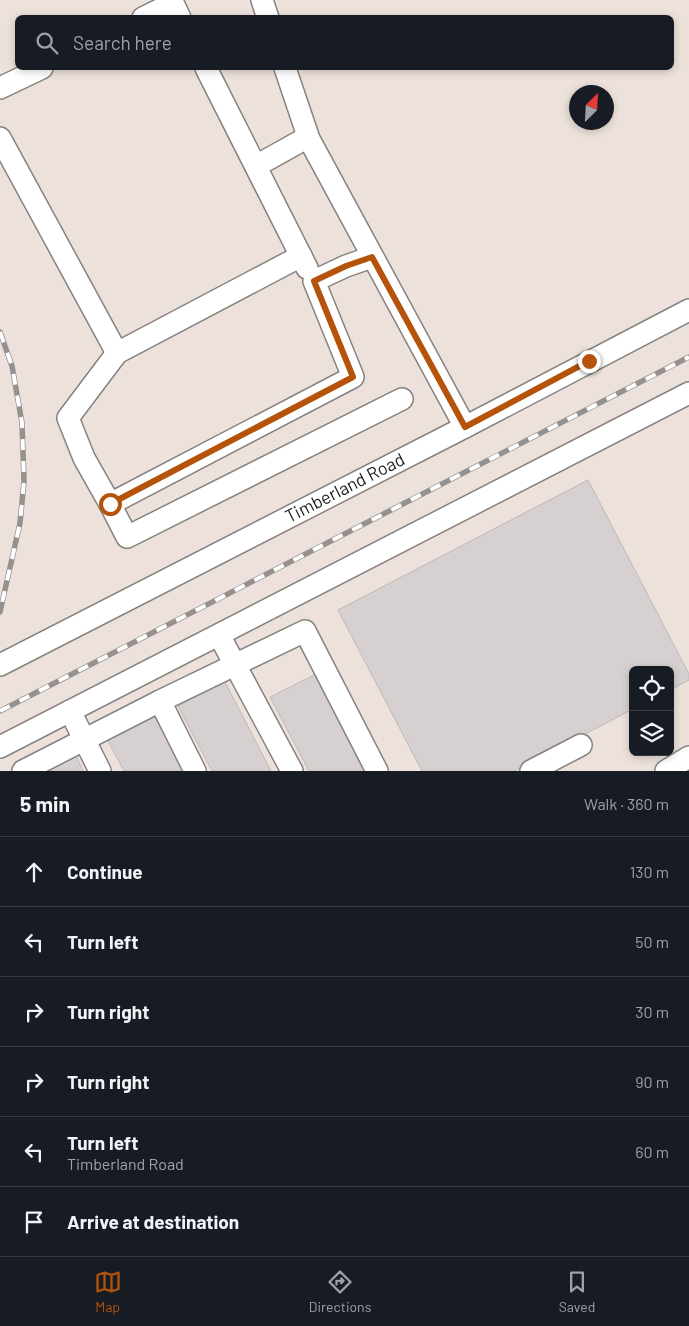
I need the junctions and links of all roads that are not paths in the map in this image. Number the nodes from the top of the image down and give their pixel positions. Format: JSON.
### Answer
{"nodes":[{"id":1,"x":262,"y":0,"type":"edge"},
{"id":2,"x":149,"y":15,"type":"edge"},
{"id":3,"x":179,"y":15,"type":"edge"},
{"id":4,"x":267,"y":15,"type":"edge"},
{"id":5,"x":38,"y":70,"type":"edge"},
{"id":6,"x":207,"y":70,"type":"edge"},
{"id":7,"x":286,"y":70,"type":"edge"},
{"id":8,"x":0,"y":88,"type":"edge"},
{"id":9,"x":308,"y":137,"type":"junction"},
{"id":10,"x":0,"y":138,"type":"edge"},
{"id":11,"x":256,"y":166,"type":"junction"},
{"id":12,"x":301,"y":256,"type":"junction"},
{"id":13,"x":372,"y":257,"type":"junction"},
{"id":14,"x":314,"y":281,"type":"junction"},
{"id":15,"x":689,"y":310,"type":"edge"},
{"id":16,"x":117,"y":353,"type":"junction"},
{"id":17,"x":689,"y":393,"type":"edge"},
{"id":18,"x":402,"y":399,"type":"dead end"},
{"id":19,"x":465,"y":427,"type":"junction"},
{"id":20,"x":110,"y":504,"type":"junction"},
{"id":21,"x":220,"y":635,"type":"junction"},
{"id":22,"x":0,"y":665,"type":"edge"},
{"id":23,"x":235,"y":666,"type":"junction"},
{"id":24,"x":160,"y":701,"type":"junction"},
{"id":25,"x":70,"y":712,"type":"junction"},
{"id":26,"x":84,"y":741,"type":"junction"},
{"id":27,"x":581,"y":745,"type":"dead end"},
{"id":28,"x":0,"y":748,"type":"edge"},
{"id":29,"x":689,"y":757,"type":"edge"},
{"id":30,"x":23,"y":771,"type":"edge"},
{"id":31,"x":100,"y":771,"type":"edge"},
{"id":32,"x":195,"y":771,"type":"edge"},
{"id":33,"x":292,"y":771,"type":"edge"},
{"id":34,"x":377,"y":771,"type":"edge"},
{"id":35,"x":531,"y":771,"type":"edge"},
{"id":36,"x":666,"y":771,"type":"edge"}],
"edges":[{"from":1,"to":4,"type":"street"},
{"from":2,"to":3,"type":"street"},
{"from":5,"to":8,"type":"street"},
{"from":6,"to":11,"type":"street"},
{"from":7,"to":9,"type":"street"},
{"from":9,"to":11,"type":"street"},
{"from":9,"to":13,"type":"street"},
{"from":10,"to":16,"type":"street"},
{"from":11,"to":12,"type":"street"},
{"from":12,"to":14,"type":"street"},
{"from":12,"to":16,"type":"street"},
{"from":13,"to":14,"type":"street"},
{"from":13,"to":19,"type":"street"},
{"from":14,"to":20,"type":"street"},
{"from":15,"to":19,"type":"street","name":"Timberland Road"},
{"from":16,"to":20,"type":"street"},
{"from":17,"to":21,"type":"street"},
{"from":18,"to":20,"type":"street"},
{"from":19,"to":22,"type":"street","name":"Timberland Road"},
{"from":21,"to":23,"type":"street"},
{"from":21,"to":25,"type":"street"},
{"from":23,"to":24,"type":"street"},
{"from":23,"to":33,"type":"street"},
{"from":23,"to":34,"type":"street"},
{"from":24,"to":26,"type":"street"},
{"from":24,"to":32,"type":"street"},
{"from":25,"to":26,"type":"street"},
{"from":25,"to":28,"type":"street"},
{"from":26,"to":30,"type":"street"},
{"from":26,"to":31,"type":"street"},
{"from":27,"to":35,"type":"street"},
{"from":29,"to":36,"type":"street"}]}
